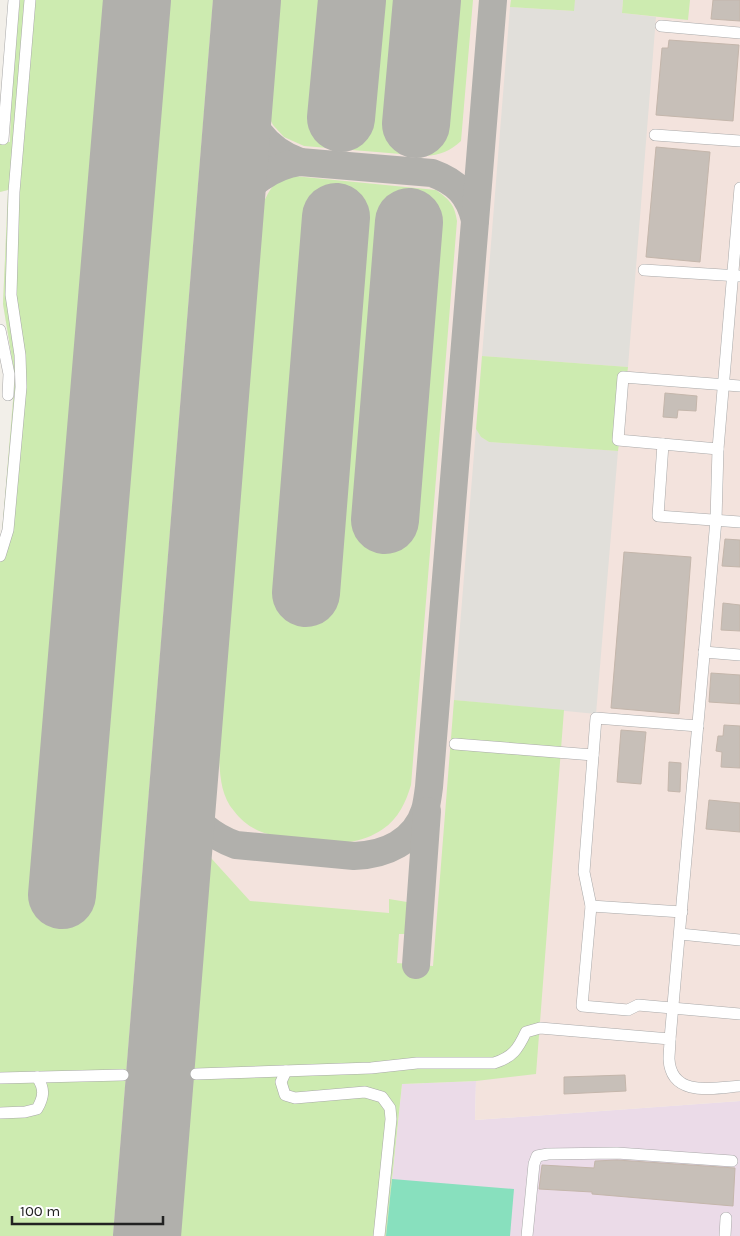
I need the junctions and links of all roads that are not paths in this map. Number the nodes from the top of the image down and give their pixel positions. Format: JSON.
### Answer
{"nodes":[{"id":1,"x":14,"y":0,"type":"edge"},
{"id":2,"x":30,"y":0,"type":"edge"},
{"id":3,"x":662,"y":26,"type":"dead end"},
{"id":4,"x":740,"y":33,"type":"edge"},
{"id":5,"x":4,"y":69,"type":"edge"},
{"id":6,"x":655,"y":135,"type":"dead end"},
{"id":7,"x":0,"y":138,"type":"edge"},
{"id":8,"x":740,"y":141,"type":"edge"},
{"id":9,"x":740,"y":188,"type":"edge"},
{"id":10,"x":644,"y":270,"type":"dead end"},
{"id":11,"x":737,"y":276,"type":"edge"},
{"id":12,"x":0,"y":330,"type":"edge"},
{"id":13,"x":724,"y":385,"type":"junction"},
{"id":14,"x":740,"y":386,"type":"edge"},
{"id":15,"x":8,"y":395,"type":"dead end"},
{"id":16,"x":663,"y":444,"type":"junction"},
{"id":17,"x":718,"y":449,"type":"junction"},
{"id":18,"x":716,"y":520,"type":"junction"},
{"id":19,"x":740,"y":522,"type":"edge"},
{"id":20,"x":0,"y":556,"type":"edge"},
{"id":21,"x":704,"y":652,"type":"junction"},
{"id":22,"x":740,"y":655,"type":"edge"},
{"id":23,"x":698,"y":726,"type":"junction"},
{"id":24,"x":455,"y":744,"type":"dead end"},
{"id":25,"x":593,"y":756,"type":"junction"},
{"id":26,"x":591,"y":906,"type":"junction"},
{"id":27,"x":682,"y":912,"type":"junction"},
{"id":28,"x":680,"y":934,"type":"junction"},
{"id":29,"x":740,"y":940,"type":"edge"},
{"id":30,"x":673,"y":1008,"type":"junction"},
{"id":31,"x":740,"y":1014,"type":"edge"},
{"id":32,"x":670,"y":1039,"type":"junction"},
{"id":33,"x":286,"y":1071,"type":"junction"},
{"id":34,"x":196,"y":1074,"type":"dead end"},
{"id":35,"x":123,"y":1075,"type":"dead end"},
{"id":36,"x":37,"y":1077,"type":"junction"},
{"id":37,"x":0,"y":1078,"type":"edge"},
{"id":38,"x":740,"y":1086,"type":"edge"},
{"id":39,"x":0,"y":1113,"type":"edge"},
{"id":40,"x":732,"y":1161,"type":"dead end"},
{"id":41,"x":726,"y":1218,"type":"dead end"},
{"id":42,"x":379,"y":1236,"type":"edge"},
{"id":43,"x":527,"y":1236,"type":"edge"},
{"id":44,"x":725,"y":1236,"type":"edge"}],
"edges":[{"from":1,"to":5,"type":"street"},
{"from":2,"to":20,"type":"street"},
{"from":3,"to":4,"type":"street"},
{"from":5,"to":7,"type":"street"},
{"from":6,"to":8,"type":"street"},
{"from":9,"to":11,"type":"street"},
{"from":10,"to":11,"type":"street"},
{"from":11,"to":13,"type":"street"},
{"from":12,"to":15,"type":"street"},
{"from":13,"to":14,"type":"street"},
{"from":13,"to":16,"type":"street"},
{"from":13,"to":17,"type":"street"},
{"from":16,"to":17,"type":"street"},
{"from":16,"to":18,"type":"street"},
{"from":17,"to":18,"type":"street"},
{"from":18,"to":19,"type":"street"},
{"from":18,"to":21,"type":"street"},
{"from":21,"to":22,"type":"street"},
{"from":21,"to":23,"type":"street"},
{"from":23,"to":25,"type":"street"},
{"from":23,"to":27,"type":"street"},
{"from":24,"to":25,"type":"street"},
{"from":25,"to":26,"type":"street"},
{"from":26,"to":27,"type":"street"},
{"from":26,"to":30,"type":"street"},
{"from":27,"to":28,"type":"street"},
{"from":28,"to":29,"type":"street"},
{"from":28,"to":30,"type":"street"},
{"from":30,"to":31,"type":"street"},
{"from":30,"to":32,"type":"street"},
{"from":32,"to":33,"type":"street"},
{"from":32,"to":38,"type":"street"},
{"from":33,"to":34,"type":"street"},
{"from":33,"to":42,"type":"street"},
{"from":35,"to":36,"type":"street"},
{"from":36,"to":37,"type":"street"},
{"from":36,"to":39,"type":"street"},
{"from":40,"to":43,"type":"street"},
{"from":41,"to":44,"type":"street"}]}
